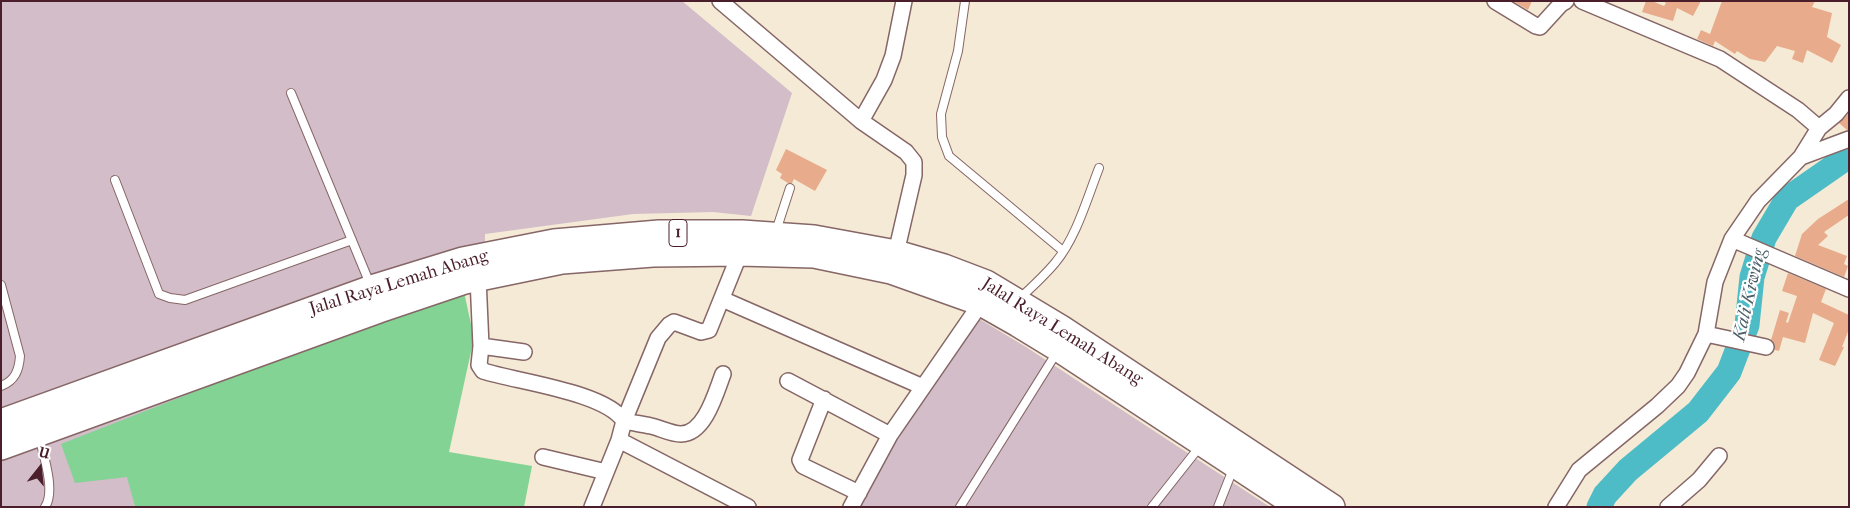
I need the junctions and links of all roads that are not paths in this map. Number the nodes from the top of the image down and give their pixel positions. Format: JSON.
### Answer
{"nodes":[{"id":1,"x":720,"y":1,"type":"edge"},
{"id":2,"x":904,"y":1,"type":"edge"},
{"id":3,"x":965,"y":1,"type":"edge"},
{"id":4,"x":1494,"y":1,"type":"edge"},
{"id":5,"x":1566,"y":1,"type":"edge"},
{"id":6,"x":1582,"y":1,"type":"edge"},
{"id":7,"x":292,"y":93,"type":"dead end"},
{"id":8,"x":1849,"y":98,"type":"edge"},
{"id":9,"x":861,"y":120,"type":"junction"},
{"id":10,"x":1819,"y":128,"type":"junction"},
{"id":11,"x":1849,"y":139,"type":"edge"},
{"id":12,"x":1801,"y":157,"type":"junction"},
{"id":13,"x":1099,"y":168,"type":"dead end"},
{"id":14,"x":115,"y":180,"type":"dead end"},
{"id":15,"x":790,"y":188,"type":"dead end"},
{"id":16,"x":775,"y":236,"type":"junction"},
{"id":17,"x":1732,"y":239,"type":"junction"},
{"id":18,"x":352,"y":240,"type":"junction"},
{"id":19,"x":1063,"y":250,"type":"junction"},
{"id":20,"x":740,"y":253,"type":"junction"},
{"id":21,"x":896,"y":253,"type":"junction"},
{"id":22,"x":478,"y":278,"type":"junction"},
{"id":23,"x":1,"y":285,"type":"edge"},
{"id":24,"x":1849,"y":288,"type":"edge"},
{"id":25,"x":375,"y":299,"type":"junction"},
{"id":26,"x":722,"y":299,"type":"junction"},
{"id":27,"x":1018,"y":301,"type":"junction"},
{"id":28,"x":981,"y":303,"type":"junction"},
{"id":29,"x":1706,"y":334,"type":"junction"},
{"id":30,"x":481,"y":346,"type":"junction"},
{"id":31,"x":1761,"y":346,"type":"dead end"},
{"id":32,"x":1059,"y":349,"type":"junction"},
{"id":33,"x":524,"y":352,"type":"dead end"},
{"id":34,"x":723,"y":374,"type":"dead end"},
{"id":35,"x":788,"y":381,"type":"dead end"},
{"id":36,"x":1,"y":386,"type":"edge"},
{"id":37,"x":923,"y":387,"type":"junction"},
{"id":38,"x":824,"y":399,"type":"junction"},
{"id":39,"x":1,"y":422,"type":"edge"},
{"id":40,"x":624,"y":422,"type":"junction"},
{"id":41,"x":33,"y":423,"type":"junction"},
{"id":42,"x":890,"y":435,"type":"junction"},
{"id":43,"x":619,"y":440,"type":"junction"},
{"id":44,"x":1202,"y":444,"type":"junction"},
{"id":45,"x":1,"y":447,"type":"edge"},
{"id":46,"x":1719,"y":456,"type":"dead end"},
{"id":47,"x":543,"y":457,"type":"dead end"},
{"id":48,"x":1234,"y":465,"type":"junction"},
{"id":49,"x":606,"y":472,"type":"junction"},
{"id":50,"x":859,"y":493,"type":"junction"},
{"id":51,"x":1314,"y":503,"type":"edge"},
{"id":52,"x":45,"y":507,"type":"edge"},
{"id":53,"x":592,"y":507,"type":"edge"},
{"id":54,"x":748,"y":507,"type":"edge"},
{"id":55,"x":851,"y":507,"type":"edge"},
{"id":56,"x":960,"y":507,"type":"edge"},
{"id":57,"x":1152,"y":507,"type":"edge"},
{"id":58,"x":1218,"y":507,"type":"edge"},
{"id":59,"x":1556,"y":507,"type":"edge"},
{"id":60,"x":1668,"y":507,"type":"edge"}],
"edges":[{"from":1,"to":9,"type":"street"},
{"from":2,"to":9,"type":"street"},
{"from":3,"to":19,"type":"lane"},
{"from":4,"to":5,"type":"street"},
{"from":6,"to":10,"type":"street"},
{"from":7,"to":18,"type":"lane"},
{"from":8,"to":10,"type":"street"},
{"from":9,"to":21,"type":"street"},
{"from":10,"to":12,"type":"street"},
{"from":11,"to":12,"type":"street"},
{"from":12,"to":17,"type":"street"},
{"from":13,"to":19,"type":"lane"},
{"from":14,"to":18,"type":"lane"},
{"from":15,"to":16,"type":"lane"},
{"from":16,"to":21,"type":"highway","name":"Jalal Raya Lemah Abang","number":"1"},
{"from":16,"to":25,"type":"highway","name":"Jalal Raya Lemah Abang","number":"1"},
{"from":17,"to":24,"type":"street"},
{"from":17,"to":29,"type":"street"},
{"from":18,"to":25,"type":"lane"},
{"from":19,"to":27,"type":"lane"},
{"from":20,"to":22,"type":"highway","name":"Jalal Raya Lemah Abang","number":"1"},
{"from":20,"to":26,"type":"street"},
{"from":20,"to":28,"type":"highway","name":"Jalal Raya Lemah Abang","number":"1"},
{"from":21,"to":27,"type":"highway","name":"Jalal Raya Lemah Abang","number":"1"},
{"from":22,"to":25,"type":"highway","name":"Jalal Raya Lemah Abang","number":"1"},
{"from":22,"to":30,"type":"street"},
{"from":23,"to":36,"type":"lane"},
{"from":25,"to":41,"type":"highway","name":"Jalal Raya Lemah Abang","number":"1"},
{"from":26,"to":37,"type":"street"},
{"from":26,"to":40,"type":"street"},
{"from":27,"to":51,"type":"highway","name":"Jalal Raya Lemah Abang","number":"1"},
{"from":28,"to":32,"type":"highway","name":"Jalal Raya Lemah Abang","number":"1"},
{"from":28,"to":37,"type":"street"},
{"from":29,"to":31,"type":"street"},
{"from":29,"to":59,"type":"street"},
{"from":30,"to":33,"type":"street"},
{"from":30,"to":40,"type":"street"},
{"from":32,"to":44,"type":"highway","name":"Jalal Raya Lemah Abang","number":"1"},
{"from":32,"to":56,"type":"lane"},
{"from":34,"to":40,"type":"street"},
{"from":35,"to":38,"type":"street"},
{"from":37,"to":42,"type":"street"},
{"from":38,"to":42,"type":"street"},
{"from":38,"to":50,"type":"street"},
{"from":39,"to":41,"type":"highway","name":"Jalal Raya Lemah Abang","number":"1"},
{"from":40,"to":43,"type":"street"},
{"from":41,"to":45,"type":"highway","name":"Jalal Raya Lemah Abang","number":"1"},
{"from":41,"to":52,"type":"lane"},
{"from":42,"to":50,"type":"street"},
{"from":43,"to":49,"type":"street"},
{"from":43,"to":54,"type":"street"},
{"from":44,"to":48,"type":"highway","name":"Jalal Raya Lemah Abang","number":"1"},
{"from":44,"to":57,"type":"lane"},
{"from":46,"to":60,"type":"street"},
{"from":47,"to":49,"type":"street"},
{"from":48,"to":51,"type":"highway","name":"Jalal Raya Lemah Abang","number":"1"},
{"from":48,"to":58,"type":"lane"},
{"from":49,"to":53,"type":"street"},
{"from":50,"to":55,"type":"street"}]}
